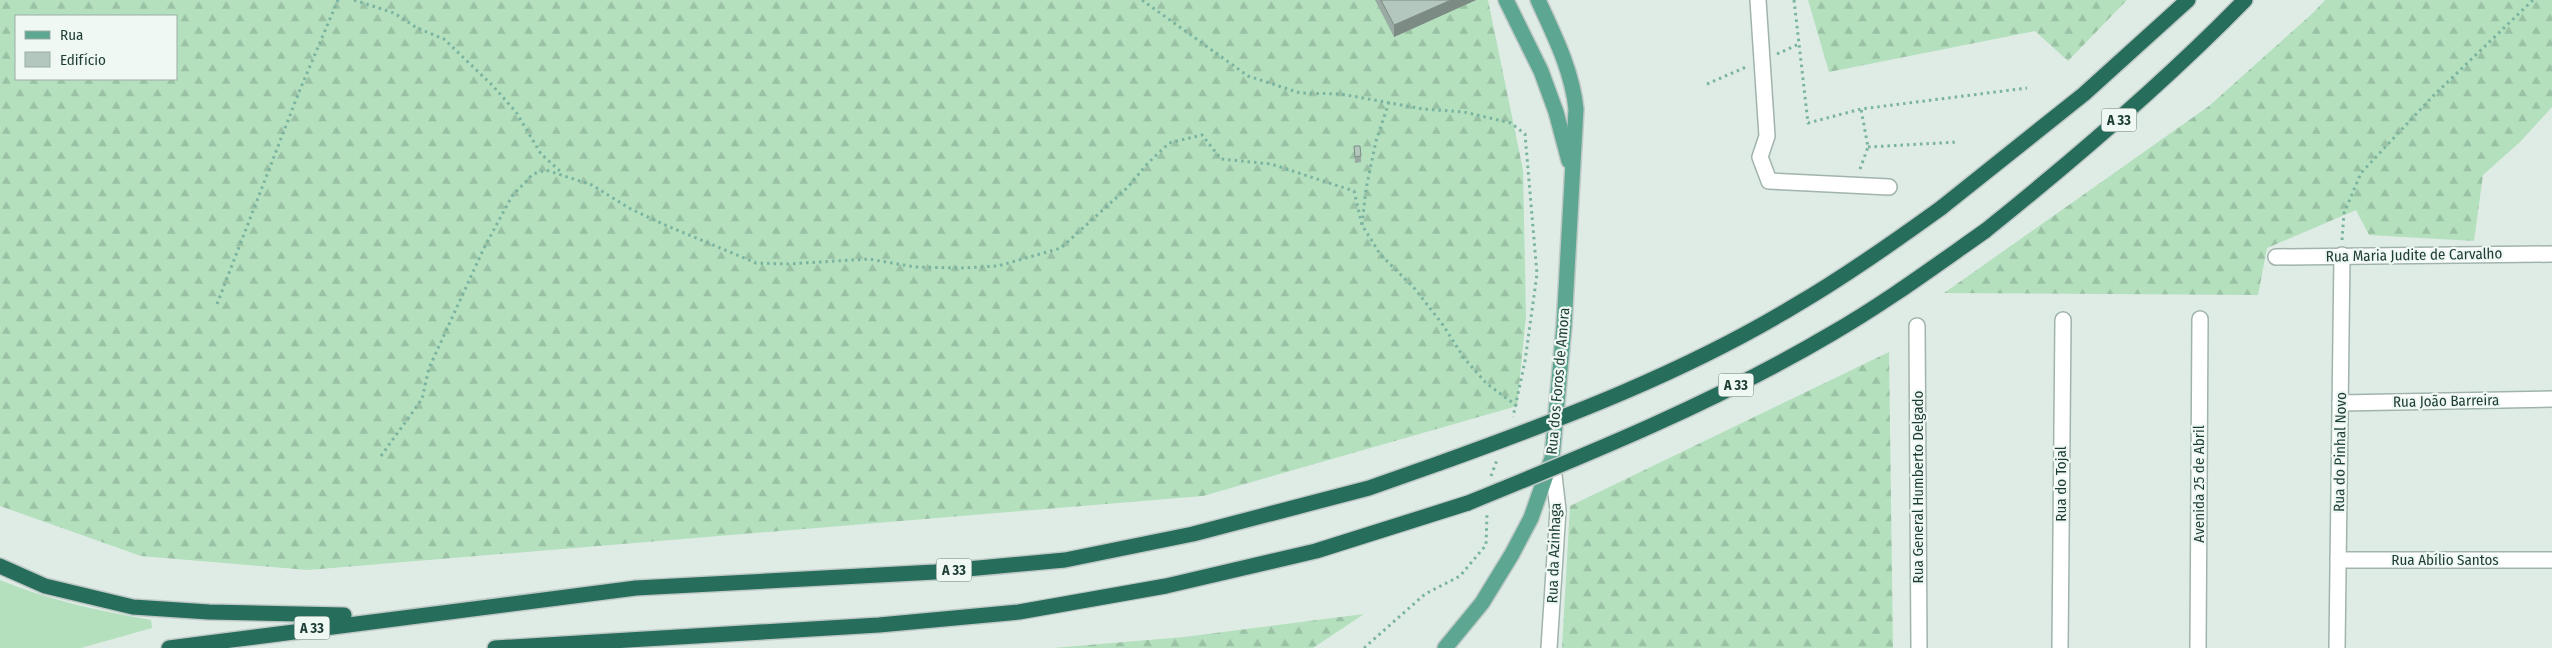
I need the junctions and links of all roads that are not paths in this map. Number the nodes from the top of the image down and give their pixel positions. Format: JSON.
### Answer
{"nodes":[{"id":1,"x":1506,"y":0,"type":"edge"},
{"id":2,"x":1538,"y":0,"type":"edge"},
{"id":3,"x":1758,"y":0,"type":"edge"},
{"id":4,"x":2188,"y":0,"type":"edge"},
{"id":5,"x":2245,"y":0,"type":"edge"},
{"id":6,"x":1573,"y":174,"type":"junction"},
{"id":7,"x":1889,"y":187,"type":"dead end"},
{"id":8,"x":2552,"y":254,"type":"edge"},
{"id":9,"x":2342,"y":255,"type":"junction"},
{"id":10,"x":2276,"y":257,"type":"dead end"},
{"id":11,"x":2200,"y":319,"type":"dead end"},
{"id":12,"x":2063,"y":320,"type":"dead end"},
{"id":13,"x":1917,"y":326,"type":"dead end"},
{"id":14,"x":2552,"y":399,"type":"edge"},
{"id":15,"x":2340,"y":403,"type":"junction"},
{"id":16,"x":1552,"y":458,"type":"junction"},
{"id":17,"x":2338,"y":560,"type":"junction"},
{"id":18,"x":2552,"y":560,"type":"edge"},
{"id":19,"x":0,"y":566,"type":"edge"},
{"id":20,"x":455,"y":609,"type":"junction"},
{"id":21,"x":169,"y":648,"type":"edge"},
{"id":22,"x":494,"y":648,"type":"edge"},
{"id":23,"x":1444,"y":648,"type":"edge"},
{"id":24,"x":1549,"y":648,"type":"edge"},
{"id":25,"x":1919,"y":648,"type":"edge"},
{"id":26,"x":2060,"y":648,"type":"edge"},
{"id":27,"x":2198,"y":648,"type":"edge"},
{"id":28,"x":2337,"y":648,"type":"edge"}],
"edges":[{"from":1,"to":6,"type":"main road"},
{"from":2,"to":6,"type":"main road","name":"Rua dos Foros de Amora"},
{"from":3,"to":7,"type":"street"},
{"from":4,"to":20,"type":"highway","number":"A 33","bridge":true},
{"from":5,"to":22,"type":"highway","number":"A 33","bridge":true},
{"from":6,"to":16,"type":"main road","name":"Rua dos Foros de Amora"},
{"from":8,"to":9,"type":"street","name":"Rua Maria Judite de Carvalho"},
{"from":9,"to":10,"type":"street","name":"Rua Maria Judite de Carvalho"},
{"from":9,"to":15,"type":"street","name":"Rua do Pinhal Novo"},
{"from":11,"to":27,"type":"street","name":"Avenida 25 de Abril"},
{"from":12,"to":26,"type":"street","name":"Rua do Tojal"},
{"from":13,"to":25,"type":"street","name":"Rua General Humberto Delgado"},
{"from":14,"to":15,"type":"street","name":"Rua João Barreira"},
{"from":15,"to":17,"type":"street","name":"Rua do Pinhal Novo"},
{"from":16,"to":23,"type":"main road","name":"Rua dos Foros de Amora"},
{"from":16,"to":24,"type":"street","name":"Rua da Azinhaga"},
{"from":17,"to":18,"type":"street","name":"Rua Abílio Santos"},
{"from":17,"to":28,"type":"street","name":"Rua do Pinhal Novo"},
{"from":19,"to":20,"type":"highway"},
{"from":20,"to":21,"type":"highway","number":"A 33"}]}
